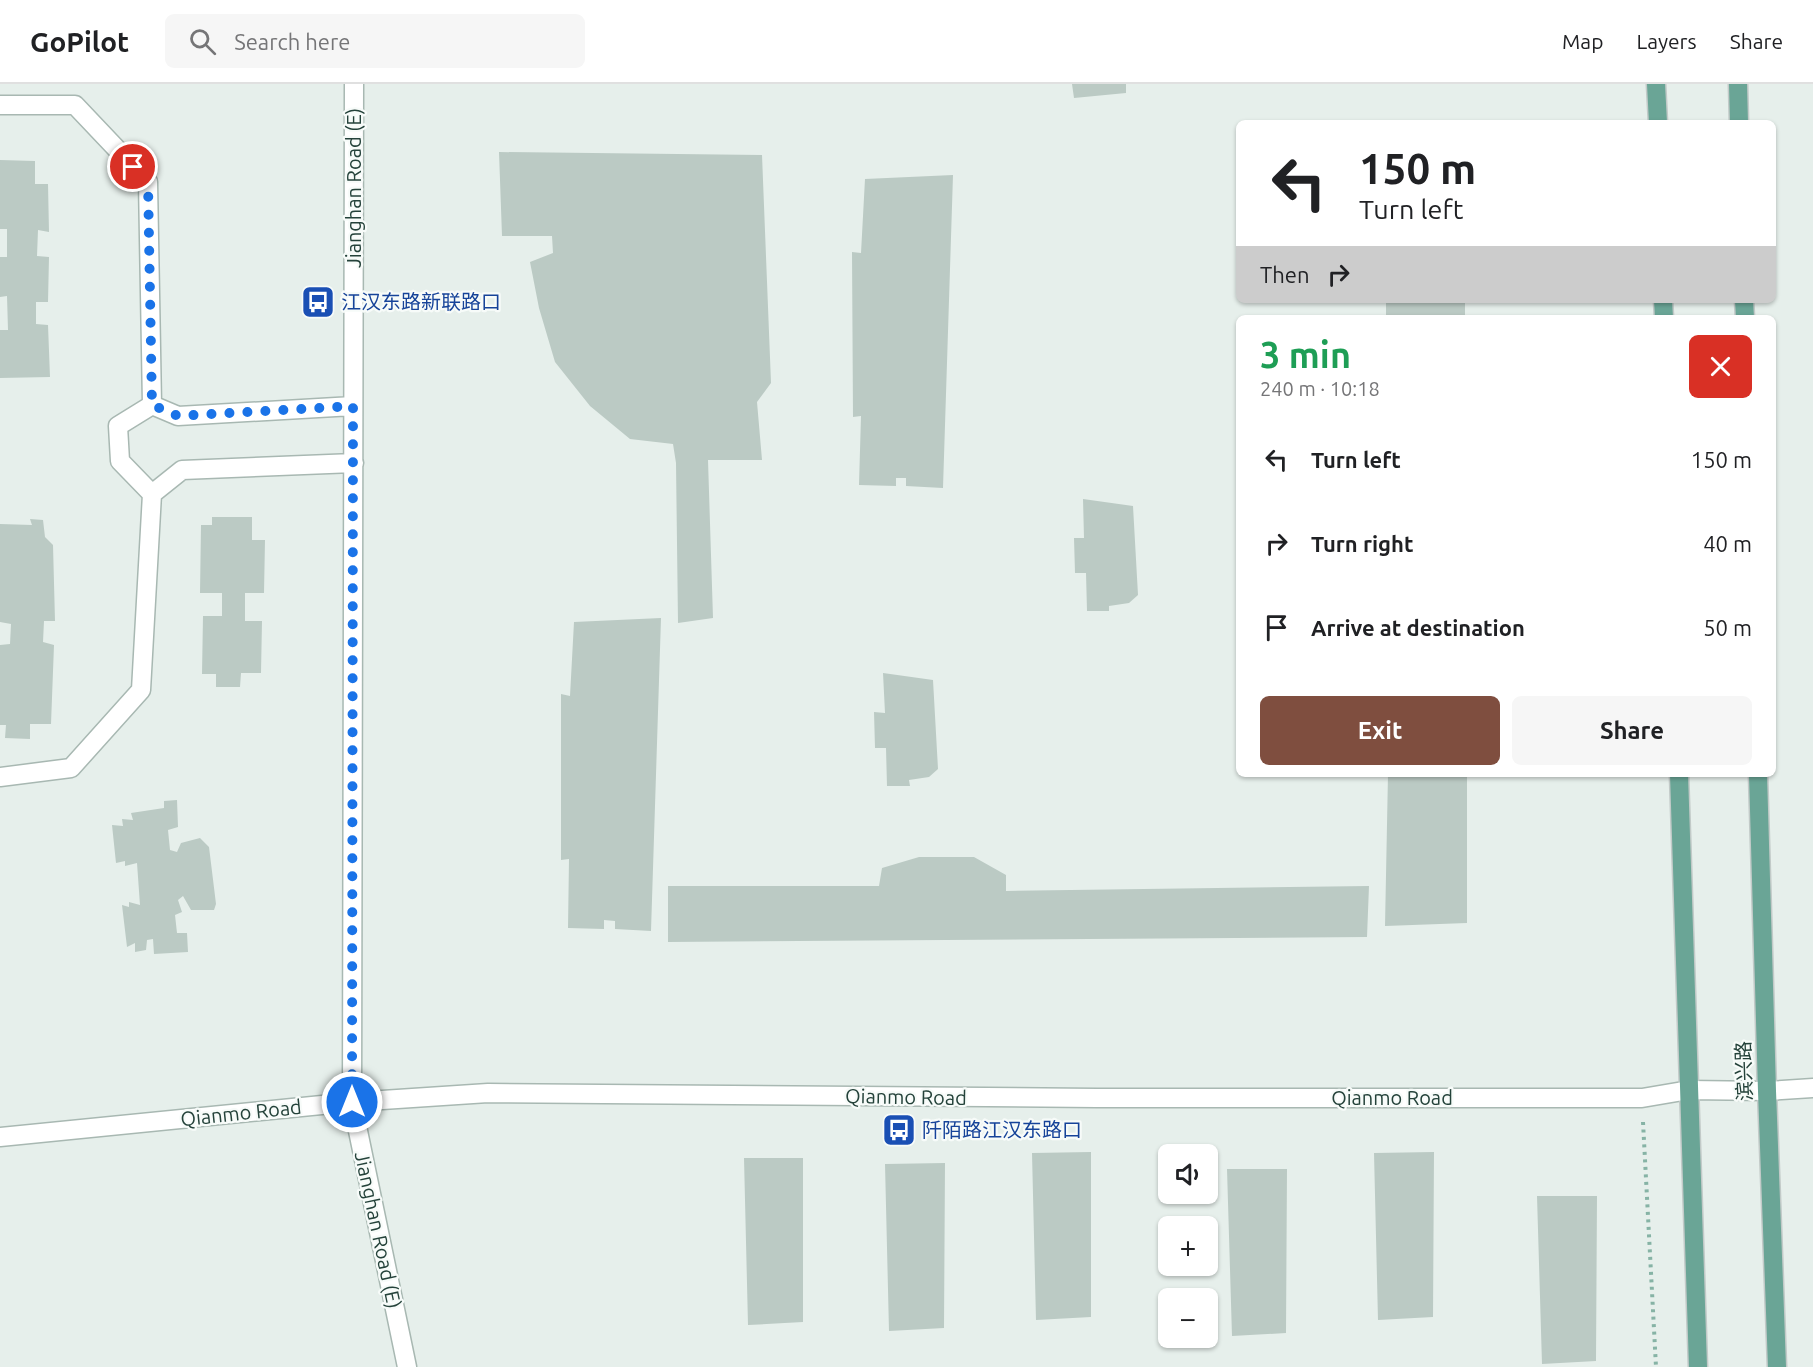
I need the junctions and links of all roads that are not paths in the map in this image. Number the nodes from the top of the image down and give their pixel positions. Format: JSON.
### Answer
{"nodes":[{"id":1,"x":354,"y":84,"type":"edge"},
{"id":2,"x":1656,"y":84,"type":"edge"},
{"id":3,"x":1738,"y":84,"type":"edge"},
{"id":4,"x":0,"y":105,"type":"edge"},
{"id":5,"x":1658,"y":120,"type":"edge"},
{"id":6,"x":1739,"y":120,"type":"edge"},
{"id":7,"x":152,"y":405,"type":"junction"},
{"id":8,"x":353,"y":406,"type":"junction"},
{"id":9,"x":354,"y":462,"type":"junction"},
{"id":10,"x":152,"y":494,"type":"junction"},
{"id":11,"x":0,"y":777,"type":"edge"},
{"id":12,"x":1679,"y":777,"type":"edge"},
{"id":13,"x":1758,"y":777,"type":"edge"},
{"id":14,"x":1813,"y":1088,"type":"edge"},
{"id":15,"x":1689,"y":1090,"type":"junction"},
{"id":16,"x":1767,"y":1091,"type":"junction"},
{"id":17,"x":352,"y":1102,"type":"junction"},
{"id":18,"x":0,"y":1137,"type":"edge"},
{"id":19,"x":407,"y":1367,"type":"edge"},
{"id":20,"x":1698,"y":1367,"type":"edge"},
{"id":21,"x":1777,"y":1367,"type":"edge"}],
"edges":[{"from":1,"to":8,"type":"street","name":"Jianghan Road (E)"},
{"from":2,"to":5,"type":"main road"},
{"from":3,"to":6,"type":"main road"},
{"from":4,"to":7,"type":"street"},
{"from":7,"to":8,"type":"street"},
{"from":7,"to":10,"type":"street"},
{"from":8,"to":9,"type":"street","name":"Jianghan Road (E)"},
{"from":9,"to":10,"type":"street"},
{"from":9,"to":17,"type":"street","name":"Jianghan Road (E)"},
{"from":10,"to":11,"type":"street"},
{"from":12,"to":15,"type":"main road"},
{"from":13,"to":16,"type":"main road","name":"滨兴路"},
{"from":14,"to":16,"type":"street","name":"Qianmo Road"},
{"from":15,"to":16,"type":"street","name":"Qianmo Road"},
{"from":15,"to":17,"type":"street","name":"Qianmo Road"},
{"from":15,"to":20,"type":"main road"},
{"from":16,"to":21,"type":"main road","name":"滨兴路"},
{"from":17,"to":18,"type":"street","name":"Qianmo Road"},
{"from":17,"to":19,"type":"street","name":"Jianghan Road (E)"}]}
